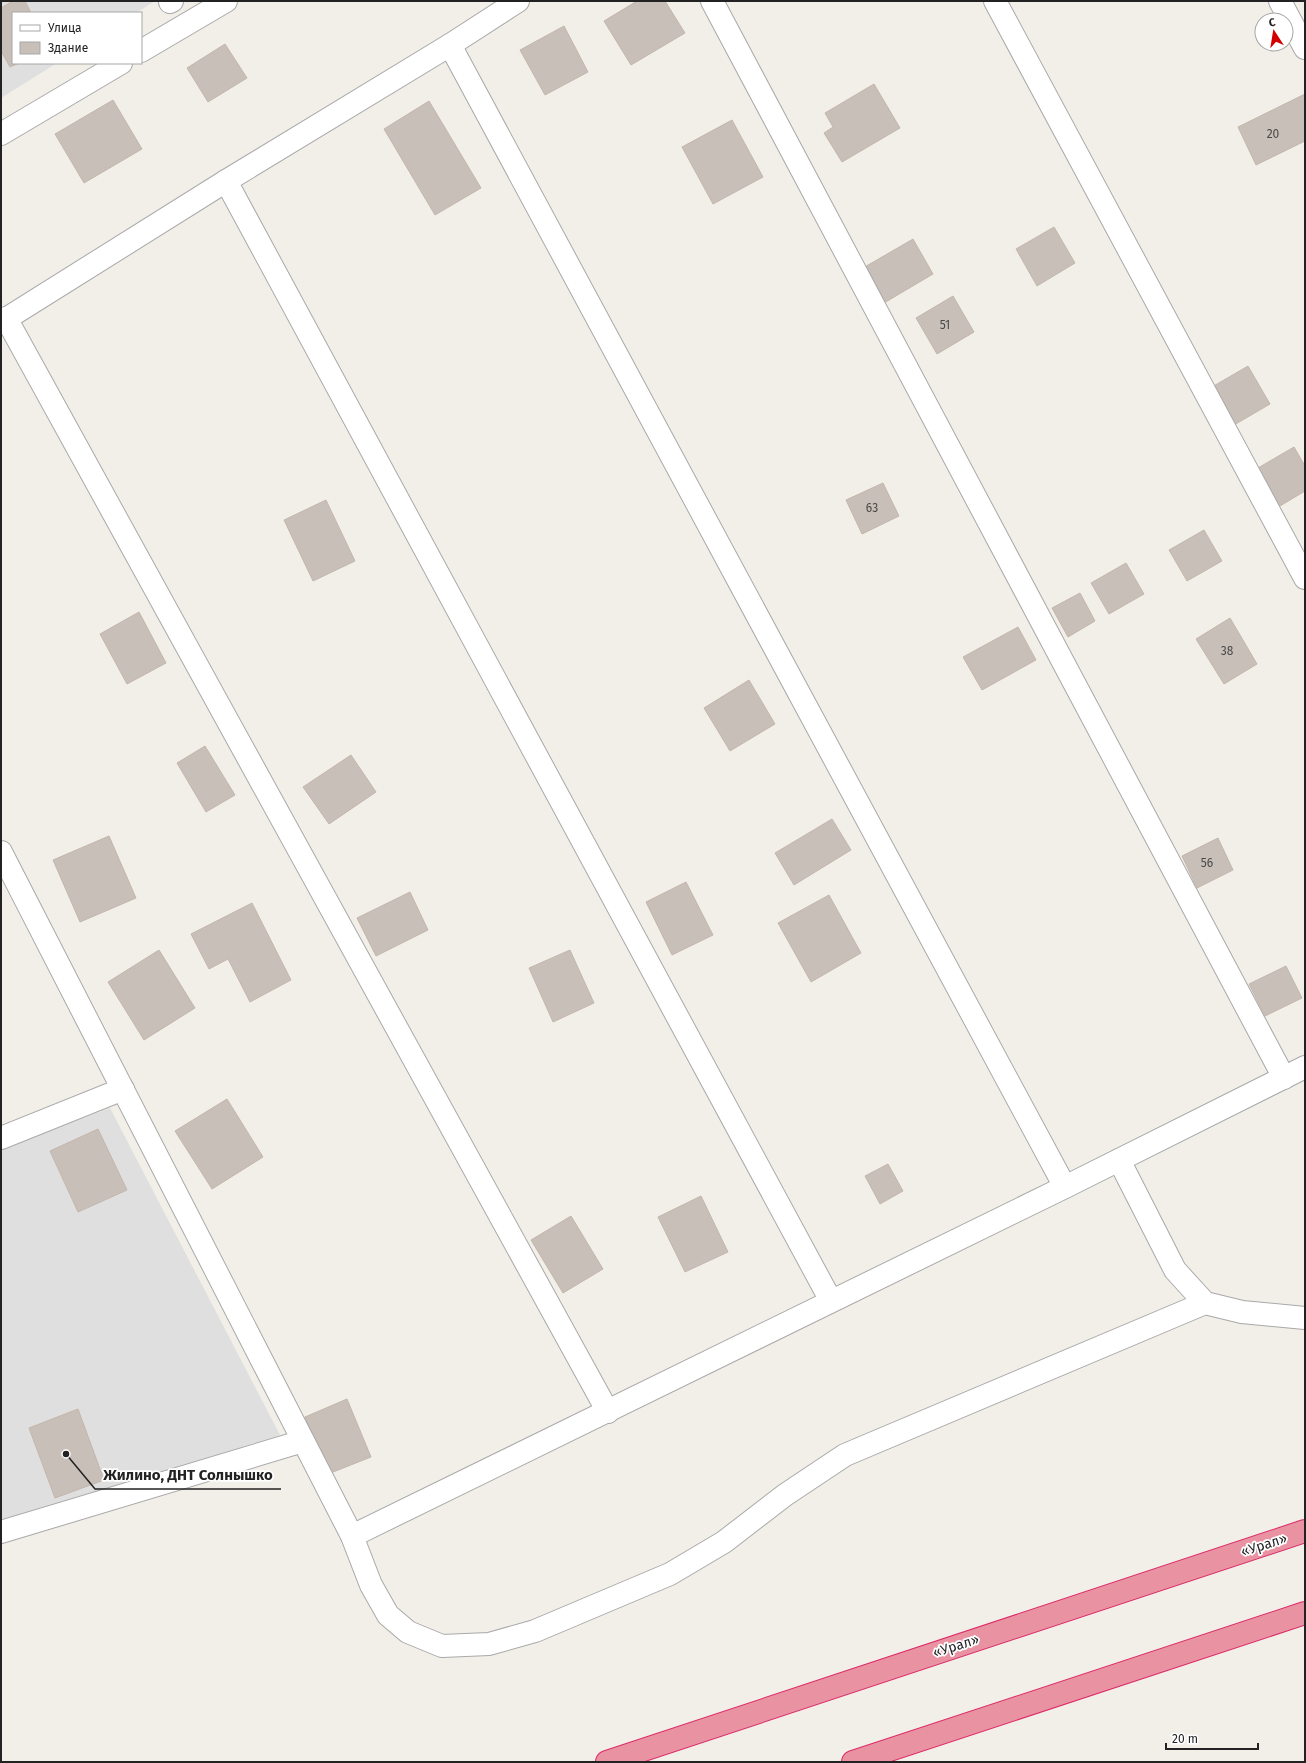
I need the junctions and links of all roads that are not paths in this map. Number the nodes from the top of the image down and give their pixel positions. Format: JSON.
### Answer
{"nodes":[{"id":1,"x":226,"y":1,"type":"edge"},
{"id":2,"x":518,"y":1,"type":"edge"},
{"id":3,"x":712,"y":1,"type":"edge"},
{"id":4,"x":994,"y":1,"type":"edge"},
{"id":5,"x":1280,"y":1,"type":"edge"},
{"id":6,"x":450,"y":45,"type":"junction"},
{"id":7,"x":1305,"y":48,"type":"edge"},
{"id":8,"x":142,"y":50,"type":"edge"},
{"id":9,"x":119,"y":64,"type":"edge"},
{"id":10,"x":1,"y":134,"type":"edge"},
{"id":11,"x":226,"y":181,"type":"junction"},
{"id":12,"x":4,"y":320,"type":"edge"},
{"id":13,"x":1305,"y":578,"type":"edge"},
{"id":14,"x":1,"y":852,"type":"edge"},
{"id":15,"x":1305,"y":1067,"type":"edge"},
{"id":16,"x":1284,"y":1078,"type":"junction"},
{"id":17,"x":123,"y":1089,"type":"junction"},
{"id":18,"x":1,"y":1138,"type":"edge"},
{"id":19,"x":1119,"y":1160,"type":"junction"},
{"id":20,"x":1065,"y":1187,"type":"junction"},
{"id":21,"x":831,"y":1301,"type":"junction"},
{"id":22,"x":1205,"y":1303,"type":"junction"},
{"id":23,"x":1305,"y":1318,"type":"edge"},
{"id":24,"x":608,"y":1412,"type":"junction"},
{"id":25,"x":303,"y":1441,"type":"junction"},
{"id":26,"x":1305,"y":1531,"type":"edge"},
{"id":27,"x":1,"y":1532,"type":"edge"},
{"id":28,"x":352,"y":1536,"type":"junction"},
{"id":29,"x":1305,"y":1613,"type":"edge"},
{"id":30,"x":607,"y":1762,"type":"edge"},
{"id":31,"x":853,"y":1762,"type":"edge"}],
"edges":[{"from":1,"to":8,"type":"street"},
{"from":2,"to":6,"type":"street"},
{"from":3,"to":16,"type":"street"},
{"from":4,"to":13,"type":"street"},
{"from":5,"to":7,"type":"street"},
{"from":6,"to":11,"type":"street"},
{"from":6,"to":20,"type":"street"},
{"from":9,"to":10,"type":"street"},
{"from":11,"to":12,"type":"street"},
{"from":11,"to":21,"type":"street"},
{"from":12,"to":24,"type":"street"},
{"from":14,"to":17,"type":"street"},
{"from":15,"to":16,"type":"street"},
{"from":16,"to":19,"type":"street"},
{"from":17,"to":18,"type":"street"},
{"from":17,"to":25,"type":"street"},
{"from":19,"to":20,"type":"street"},
{"from":19,"to":22,"type":"street"},
{"from":20,"to":21,"type":"street"},
{"from":21,"to":24,"type":"street"},
{"from":22,"to":23,"type":"street"},
{"from":22,"to":28,"type":"street"},
{"from":24,"to":28,"type":"street"},
{"from":25,"to":27,"type":"street"},
{"from":25,"to":28,"type":"street"},
{"from":26,"to":30,"type":"highway","name":"«Урал»"},
{"from":29,"to":31,"type":"highway"}]}
